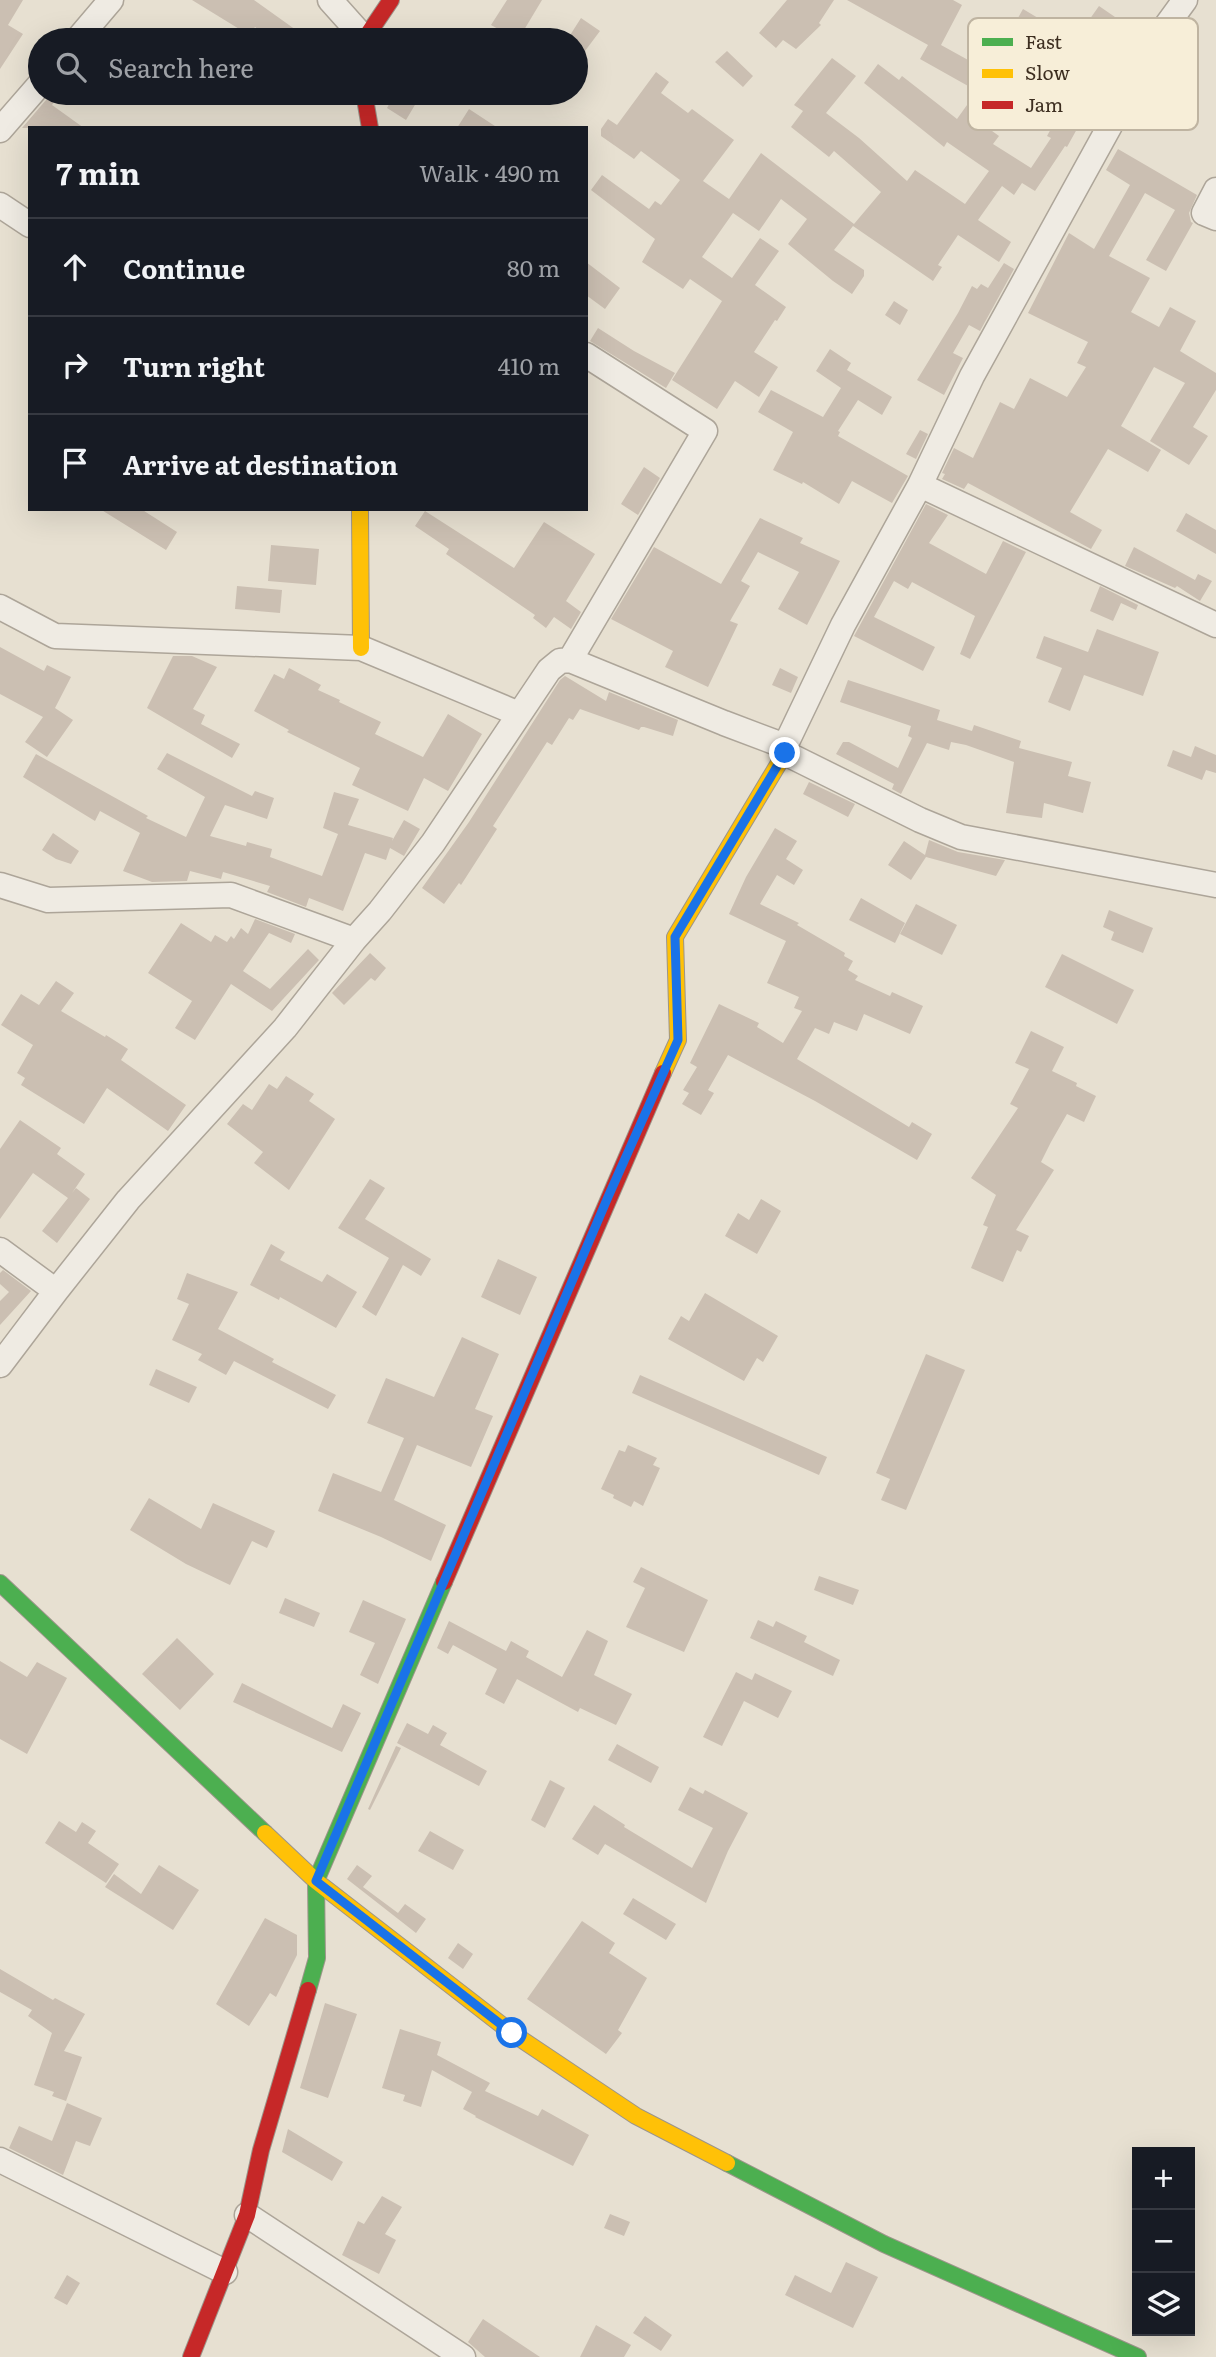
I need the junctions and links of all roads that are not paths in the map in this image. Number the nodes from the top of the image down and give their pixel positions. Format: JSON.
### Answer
{"nodes":[{"id":1,"x":111,"y":0,"type":"edge"},
{"id":2,"x":330,"y":0,"type":"edge"},
{"id":3,"x":391,"y":0,"type":"edge"},
{"id":4,"x":1185,"y":0,"type":"edge"},
{"id":5,"x":1172,"y":18,"type":"edge"},
{"id":6,"x":87,"y":28,"type":"edge"},
{"id":7,"x":354,"y":28,"type":"edge"},
{"id":8,"x":372,"y":28,"type":"edge"},
{"id":9,"x":28,"y":98,"type":"edge"},
{"id":10,"x":366,"y":105,"type":"edge"},
{"id":11,"x":370,"y":126,"type":"edge"},
{"id":12,"x":0,"y":130,"type":"edge"},
{"id":13,"x":1106,"y":130,"type":"edge"},
{"id":14,"x":1216,"y":190,"type":"edge"},
{"id":15,"x":0,"y":205,"type":"edge"},
{"id":16,"x":1216,"y":218,"type":"edge"},
{"id":17,"x":28,"y":224,"type":"edge"},
{"id":18,"x":588,"y":356,"type":"edge"},
{"id":19,"x":920,"y":485,"type":"junction"},
{"id":20,"x":360,"y":511,"type":"edge"},
{"id":21,"x":0,"y":607,"type":"edge"},
{"id":22,"x":1216,"y":625,"type":"edge"},
{"id":23,"x":361,"y":648,"type":"junction"},
{"id":24,"x":570,"y":660,"type":"junction"},
{"id":25,"x":519,"y":714,"type":"junction"},
{"id":26,"x":785,"y":749,"type":"junction"},
{"id":27,"x":0,"y":885,"type":"edge"},
{"id":28,"x":1216,"y":886,"type":"edge"},
{"id":29,"x":354,"y":940,"type":"junction"},
{"id":30,"x":0,"y":1250,"type":"edge"},
{"id":31,"x":55,"y":1291,"type":"junction"},
{"id":32,"x":0,"y":1365,"type":"edge"},
{"id":33,"x":0,"y":1583,"type":"edge"},
{"id":34,"x":316,"y":1881,"type":"junction"},
{"id":35,"x":0,"y":2160,"type":"edge"},
{"id":36,"x":247,"y":2215,"type":"junction"},
{"id":37,"x":225,"y":2272,"type":"junction"},
{"id":38,"x":191,"y":2357,"type":"edge"},
{"id":39,"x":463,"y":2357,"type":"edge"},
{"id":40,"x":1138,"y":2357,"type":"edge"}],
"edges":[{"from":1,"to":6,"type":"street"},
{"from":2,"to":7,"type":"street"},
{"from":3,"to":8,"type":"street"},
{"from":4,"to":5,"type":"street"},
{"from":9,"to":12,"type":"street"},
{"from":10,"to":11,"type":"street"},
{"from":13,"to":19,"type":"street"},
{"from":14,"to":16,"type":"street"},
{"from":15,"to":17,"type":"street"},
{"from":18,"to":24,"type":"street"},
{"from":19,"to":22,"type":"street"},
{"from":19,"to":26,"type":"street"},
{"from":20,"to":23,"type":"street"},
{"from":21,"to":23,"type":"street"},
{"from":23,"to":25,"type":"street"},
{"from":24,"to":25,"type":"street"},
{"from":24,"to":26,"type":"street"},
{"from":25,"to":29,"type":"street"},
{"from":26,"to":28,"type":"street"},
{"from":26,"to":34,"type":"street"},
{"from":27,"to":29,"type":"street"},
{"from":29,"to":31,"type":"street"},
{"from":30,"to":31,"type":"street"},
{"from":31,"to":32,"type":"street"},
{"from":33,"to":34,"type":"street"},
{"from":34,"to":36,"type":"street"},
{"from":34,"to":40,"type":"street"},
{"from":35,"to":37,"type":"street"},
{"from":36,"to":37,"type":"street"},
{"from":36,"to":39,"type":"street"},
{"from":37,"to":38,"type":"street"}]}
